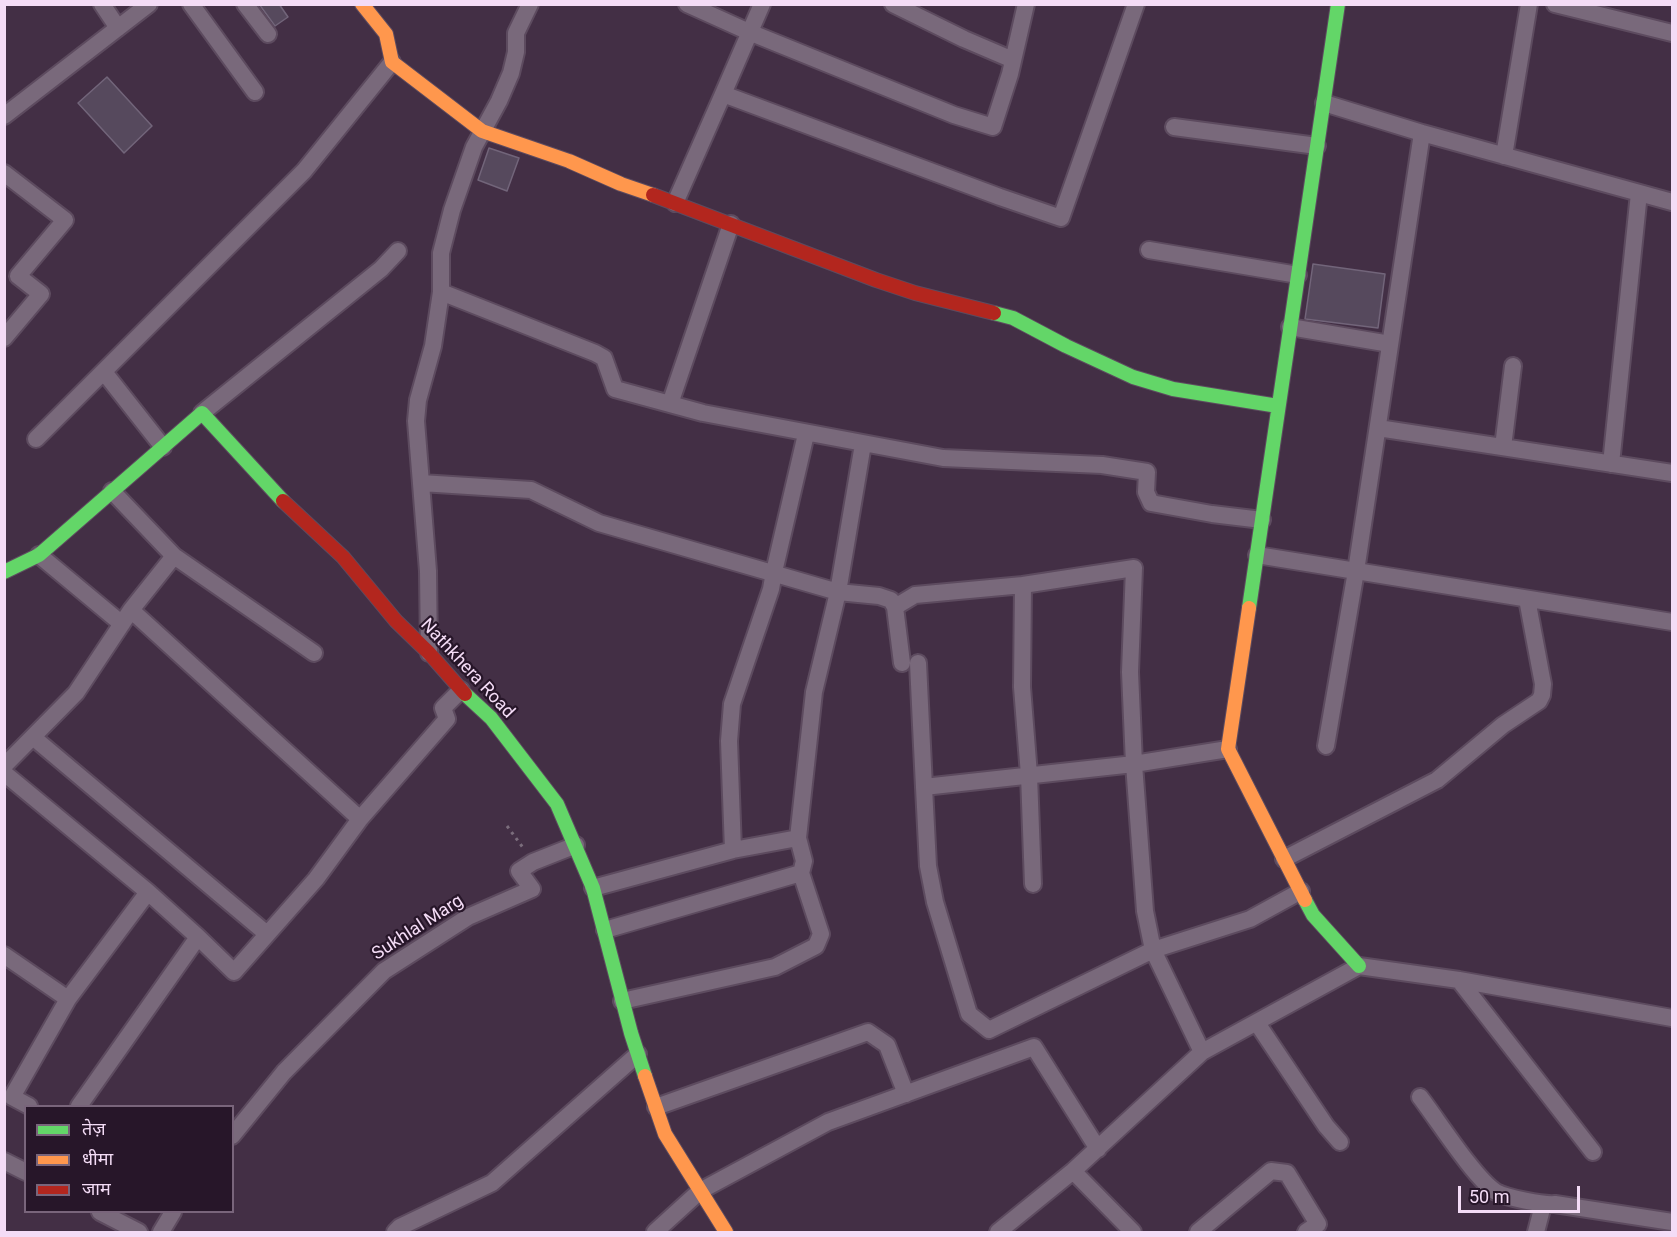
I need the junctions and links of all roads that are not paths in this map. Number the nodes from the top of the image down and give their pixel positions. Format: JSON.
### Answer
{"nodes":[{"id":1,"x":102,"y":4,"type":"edge"},
{"id":2,"x":149,"y":4,"type":"edge"},
{"id":3,"x":191,"y":4,"type":"edge"},
{"id":4,"x":245,"y":4,"type":"edge"},
{"id":5,"x":362,"y":4,"type":"edge"},
{"id":6,"x":530,"y":4,"type":"edge"},
{"id":7,"x":687,"y":4,"type":"edge"},
{"id":8,"x":762,"y":4,"type":"edge"},
{"id":9,"x":892,"y":4,"type":"edge"},
{"id":10,"x":1026,"y":4,"type":"edge"},
{"id":11,"x":1136,"y":4,"type":"edge"},
{"id":12,"x":1338,"y":4,"type":"edge"},
{"id":13,"x":1529,"y":4,"type":"edge"},
{"id":14,"x":1555,"y":4,"type":"edge"},
{"id":15,"x":1616,"y":12,"type":"edge"},
{"id":16,"x":118,"y":28,"type":"junction"},
{"id":17,"x":750,"y":32,"type":"junction"},
{"id":18,"x":1672,"y":33,"type":"edge"},
{"id":19,"x":268,"y":34,"type":"dead end"},
{"id":20,"x":1013,"y":60,"type":"junction"},
{"id":21,"x":392,"y":62,"type":"junction"},
{"id":22,"x":255,"y":92,"type":"dead end"},
{"id":23,"x":723,"y":94,"type":"junction"},
{"id":24,"x":1324,"y":103,"type":"junction"},
{"id":25,"x":4,"y":116,"type":"edge"},
{"id":26,"x":1174,"y":128,"type":"dead end"},
{"id":27,"x":482,"y":131,"type":"junction"},
{"id":28,"x":1422,"y":133,"type":"junction"},
{"id":29,"x":1317,"y":146,"type":"junction"},
{"id":30,"x":1504,"y":156,"type":"junction"},
{"id":31,"x":4,"y":173,"type":"edge"},
{"id":32,"x":1639,"y":193,"type":"junction"},
{"id":33,"x":1672,"y":202,"type":"edge"},
{"id":34,"x":675,"y":203,"type":"junction"},
{"id":35,"x":731,"y":224,"type":"junction"},
{"id":36,"x":1149,"y":250,"type":"dead end"},
{"id":37,"x":398,"y":251,"type":"dead end"},
{"id":38,"x":1298,"y":275,"type":"junction"},
{"id":39,"x":441,"y":292,"type":"junction"},
{"id":40,"x":1290,"y":327,"type":"junction"},
{"id":41,"x":4,"y":338,"type":"edge"},
{"id":42,"x":1390,"y":344,"type":"junction"},
{"id":43,"x":1513,"y":366,"type":"dead end"},
{"id":44,"x":104,"y":372,"type":"junction"},
{"id":45,"x":670,"y":404,"type":"junction"},
{"id":46,"x":1278,"y":406,"type":"junction"},
{"id":47,"x":202,"y":413,"type":"junction"},
{"id":48,"x":1378,"y":428,"type":"junction"},
{"id":49,"x":806,"y":434,"type":"junction"},
{"id":50,"x":36,"y":439,"type":"dead end"},
{"id":51,"x":863,"y":444,"type":"junction"},
{"id":52,"x":163,"y":447,"type":"junction"},
{"id":53,"x":1503,"y":447,"type":"junction"},
{"id":54,"x":1611,"y":464,"type":"junction"},
{"id":55,"x":1672,"y":473,"type":"edge"},
{"id":56,"x":421,"y":483,"type":"junction"},
{"id":57,"x":112,"y":491,"type":"junction"},
{"id":58,"x":1262,"y":520,"type":"junction"},
{"id":59,"x":39,"y":555,"type":"junction"},
{"id":60,"x":1257,"y":555,"type":"junction"},
{"id":61,"x":174,"y":556,"type":"junction"},
{"id":62,"x":1356,"y":571,"type":"junction"},
{"id":63,"x":4,"y":572,"type":"edge"},
{"id":64,"x":774,"y":572,"type":"junction"},
{"id":65,"x":1023,"y":585,"type":"junction"},
{"id":66,"x":838,"y":592,"type":"junction"},
{"id":67,"x":1527,"y":599,"type":"junction"},
{"id":68,"x":895,"y":607,"type":"junction"},
{"id":69,"x":126,"y":617,"type":"junction"},
{"id":70,"x":1672,"y":622,"type":"edge"},
{"id":71,"x":314,"y":653,"type":"dead end"},
{"id":72,"x":429,"y":653,"type":"junction"},
{"id":73,"x":461,"y":690,"type":"junction"},
{"id":74,"x":33,"y":738,"type":"junction"},
{"id":75,"x":1326,"y":746,"type":"dead end"},
{"id":76,"x":1228,"y":749,"type":"junction"},
{"id":77,"x":1134,"y":764,"type":"junction"},
{"id":78,"x":4,"y":766,"type":"edge"},
{"id":79,"x":4,"y":773,"type":"edge"},
{"id":80,"x":1029,"y":775,"type":"junction"},
{"id":81,"x":924,"y":787,"type":"junction"},
{"id":82,"x":360,"y":819,"type":"junction"},
{"id":83,"x":798,"y":838,"type":"junction"},
{"id":84,"x":576,"y":845,"type":"junction"},
{"id":85,"x":733,"y":850,"type":"junction"},
{"id":86,"x":1284,"y":859,"type":"junction"},
{"id":87,"x":801,"y":873,"type":"junction"},
{"id":88,"x":1033,"y":884,"type":"dead end"},
{"id":89,"x":593,"y":888,"type":"junction"},
{"id":90,"x":1301,"y":891,"type":"junction"},
{"id":91,"x":148,"y":892,"type":"junction"},
{"id":92,"x":604,"y":930,"type":"junction"},
{"id":93,"x":267,"y":934,"type":"junction"},
{"id":94,"x":198,"y":938,"type":"junction"},
{"id":95,"x":1153,"y":950,"type":"junction"},
{"id":96,"x":4,"y":954,"type":"edge"},
{"id":97,"x":1359,"y":966,"type":"junction"},
{"id":98,"x":1459,"y":980,"type":"junction"},
{"id":99,"x":68,"y":999,"type":"junction"},
{"id":100,"x":622,"y":1001,"type":"junction"},
{"id":101,"x":1672,"y":1018,"type":"edge"},
{"id":102,"x":1257,"y":1023,"type":"junction"},
{"id":103,"x":1202,"y":1052,"type":"junction"},
{"id":104,"x":638,"y":1054,"type":"junction"},
{"id":105,"x":906,"y":1094,"type":"junction"},
{"id":106,"x":1420,"y":1097,"type":"dead end"},
{"id":107,"x":8,"y":1104,"type":"edge"},
{"id":108,"x":80,"y":1105,"type":"edge"},
{"id":109,"x":24,"y":1106,"type":"edge"},
{"id":110,"x":656,"y":1107,"type":"junction"},
{"id":111,"x":234,"y":1134,"type":"edge"},
{"id":112,"x":1340,"y":1142,"type":"dead end"},
{"id":113,"x":1098,"y":1149,"type":"junction"},
{"id":114,"x":1593,"y":1152,"type":"dead end"},
{"id":115,"x":4,"y":1161,"type":"edge"},
{"id":116,"x":24,"y":1171,"type":"edge"},
{"id":117,"x":1073,"y":1172,"type":"junction"},
{"id":118,"x":700,"y":1191,"type":"junction"},
{"id":119,"x":1543,"y":1205,"type":"junction"},
{"id":120,"x":102,"y":1213,"type":"edge"},
{"id":121,"x":172,"y":1213,"type":"edge"},
{"id":122,"x":1672,"y":1222,"type":"edge"},
{"id":123,"x":140,"y":1233,"type":"edge"},
{"id":124,"x":161,"y":1233,"type":"edge"},
{"id":125,"x":395,"y":1233,"type":"edge"},
{"id":126,"x":655,"y":1233,"type":"edge"},
{"id":127,"x":726,"y":1233,"type":"edge"},
{"id":128,"x":998,"y":1233,"type":"edge"},
{"id":129,"x":1132,"y":1233,"type":"edge"},
{"id":130,"x":1198,"y":1233,"type":"edge"},
{"id":131,"x":1306,"y":1233,"type":"edge"},
{"id":132,"x":1536,"y":1233,"type":"edge"}],
"edges":[{"from":1,"to":16,"type":"street"},
{"from":2,"to":16,"type":"street"},
{"from":3,"to":22,"type":"street"},
{"from":4,"to":19,"type":"street"},
{"from":5,"to":21,"type":"street"},
{"from":6,"to":27,"type":"street"},
{"from":7,"to":17,"type":"street"},
{"from":8,"to":17,"type":"street"},
{"from":9,"to":20,"type":"street"},
{"from":10,"to":20,"type":"street"},
{"from":11,"to":23,"type":"street"},
{"from":12,"to":24,"type":"street"},
{"from":13,"to":30,"type":"street"},
{"from":14,"to":15,"type":"street"},
{"from":15,"to":18,"type":"street"},
{"from":16,"to":25,"type":"street"},
{"from":17,"to":20,"type":"street"},
{"from":17,"to":23,"type":"street"},
{"from":21,"to":27,"type":"street"},
{"from":21,"to":44,"type":"street"},
{"from":23,"to":34,"type":"street"},
{"from":24,"to":28,"type":"street"},
{"from":24,"to":29,"type":"street"},
{"from":26,"to":29,"type":"street"},
{"from":27,"to":34,"type":"street"},
{"from":27,"to":39,"type":"street"},
{"from":28,"to":30,"type":"street"},
{"from":28,"to":42,"type":"street"},
{"from":29,"to":38,"type":"street"},
{"from":30,"to":32,"type":"street"},
{"from":31,"to":41,"type":"street"},
{"from":32,"to":33,"type":"street"},
{"from":32,"to":54,"type":"street"},
{"from":34,"to":35,"type":"street"},
{"from":35,"to":45,"type":"street"},
{"from":35,"to":46,"type":"street"},
{"from":36,"to":38,"type":"street"},
{"from":37,"to":47,"type":"street"},
{"from":38,"to":40,"type":"street"},
{"from":39,"to":45,"type":"street"},
{"from":39,"to":56,"type":"street"},
{"from":40,"to":42,"type":"street"},
{"from":40,"to":46,"type":"street"},
{"from":42,"to":48,"type":"street"},
{"from":43,"to":53,"type":"street"},
{"from":44,"to":50,"type":"street"},
{"from":44,"to":52,"type":"street"},
{"from":45,"to":49,"type":"street"},
{"from":46,"to":58,"type":"street"},
{"from":47,"to":52,"type":"street"},
{"from":47,"to":72,"type":"street","name":"Nathkhera Road"},
{"from":48,"to":53,"type":"street"},
{"from":48,"to":62,"type":"street"},
{"from":49,"to":51,"type":"street"},
{"from":49,"to":64,"type":"street"},
{"from":51,"to":58,"type":"street"},
{"from":51,"to":66,"type":"street"},
{"from":52,"to":57,"type":"street"},
{"from":53,"to":54,"type":"street"},
{"from":54,"to":55,"type":"street"},
{"from":56,"to":64,"type":"street"},
{"from":56,"to":72,"type":"street"},
{"from":57,"to":59,"type":"street"},
{"from":57,"to":61,"type":"street"},
{"from":58,"to":60,"type":"street"},
{"from":59,"to":63,"type":"street"},
{"from":59,"to":69,"type":"street"},
{"from":60,"to":62,"type":"street"},
{"from":60,"to":76,"type":"street"},
{"from":61,"to":69,"type":"street"},
{"from":61,"to":71,"type":"street"},
{"from":62,"to":67,"type":"street"},
{"from":62,"to":75,"type":"street"},
{"from":64,"to":66,"type":"street"},
{"from":64,"to":85,"type":"street"},
{"from":65,"to":68,"type":"street"},
{"from":65,"to":77,"type":"street"},
{"from":65,"to":80,"type":"street"},
{"from":66,"to":68,"type":"street"},
{"from":66,"to":83,"type":"street"},
{"from":67,"to":70,"type":"street"},
{"from":67,"to":86,"type":"street"},
{"from":68,"to":81,"type":"street"},
{"from":69,"to":74,"type":"street"},
{"from":69,"to":82,"type":"street"},
{"from":72,"to":73,"type":"street","name":"Nathkhera Road"},
{"from":73,"to":82,"type":"street"},
{"from":73,"to":84,"type":"street","name":"Nathkhera Road"},
{"from":74,"to":78,"type":"street"},
{"from":74,"to":93,"type":"street"},
{"from":76,"to":77,"type":"street"},
{"from":76,"to":86,"type":"street"},
{"from":77,"to":80,"type":"street"},
{"from":77,"to":95,"type":"street"},
{"from":79,"to":91,"type":"street"},
{"from":80,"to":81,"type":"street"},
{"from":80,"to":88,"type":"street"},
{"from":81,"to":95,"type":"street"},
{"from":82,"to":93,"type":"street"},
{"from":83,"to":85,"type":"street"},
{"from":83,"to":87,"type":"street"},
{"from":84,"to":89,"type":"street","name":"Nathkhera Road"},
{"from":84,"to":111,"type":"street","name":"Sukhlal Marg"},
{"from":85,"to":89,"type":"street"},
{"from":86,"to":90,"type":"street"},
{"from":87,"to":92,"type":"street"},
{"from":87,"to":100,"type":"street"},
{"from":89,"to":92,"type":"street","name":"Nathkhera Road"},
{"from":90,"to":95,"type":"street"},
{"from":90,"to":97,"type":"street"},
{"from":91,"to":94,"type":"street"},
{"from":91,"to":99,"type":"street"},
{"from":92,"to":100,"type":"street","name":"Nathkhera Road"},
{"from":93,"to":94,"type":"street"},
{"from":94,"to":108,"type":"street"},
{"from":95,"to":103,"type":"street"},
{"from":96,"to":99,"type":"street"},
{"from":97,"to":98,"type":"street"},
{"from":97,"to":102,"type":"street"},
{"from":98,"to":101,"type":"street"},
{"from":98,"to":114,"type":"street"},
{"from":99,"to":107,"type":"street"},
{"from":100,"to":104,"type":"street","name":"Nathkhera Road"},
{"from":102,"to":103,"type":"street"},
{"from":102,"to":112,"type":"street"},
{"from":103,"to":113,"type":"street"},
{"from":104,"to":110,"type":"street","name":"Nathkhera Road"},
{"from":104,"to":125,"type":"street"},
{"from":105,"to":110,"type":"street"},
{"from":105,"to":113,"type":"street"},
{"from":105,"to":118,"type":"street"},
{"from":106,"to":119,"type":"street"},
{"from":107,"to":109,"type":"street"},
{"from":110,"to":118,"type":"street","name":"Nathkhera Road"},
{"from":113,"to":117,"type":"street"},
{"from":115,"to":116,"type":"street"},
{"from":117,"to":128,"type":"street"},
{"from":117,"to":129,"type":"street"},
{"from":118,"to":126,"type":"street"},
{"from":118,"to":127,"type":"street","name":"Nathkhera Road"},
{"from":119,"to":122,"type":"street"},
{"from":119,"to":132,"type":"street"},
{"from":120,"to":123,"type":"street"},
{"from":121,"to":124,"type":"street"},
{"from":130,"to":131,"type":"street"}]}
